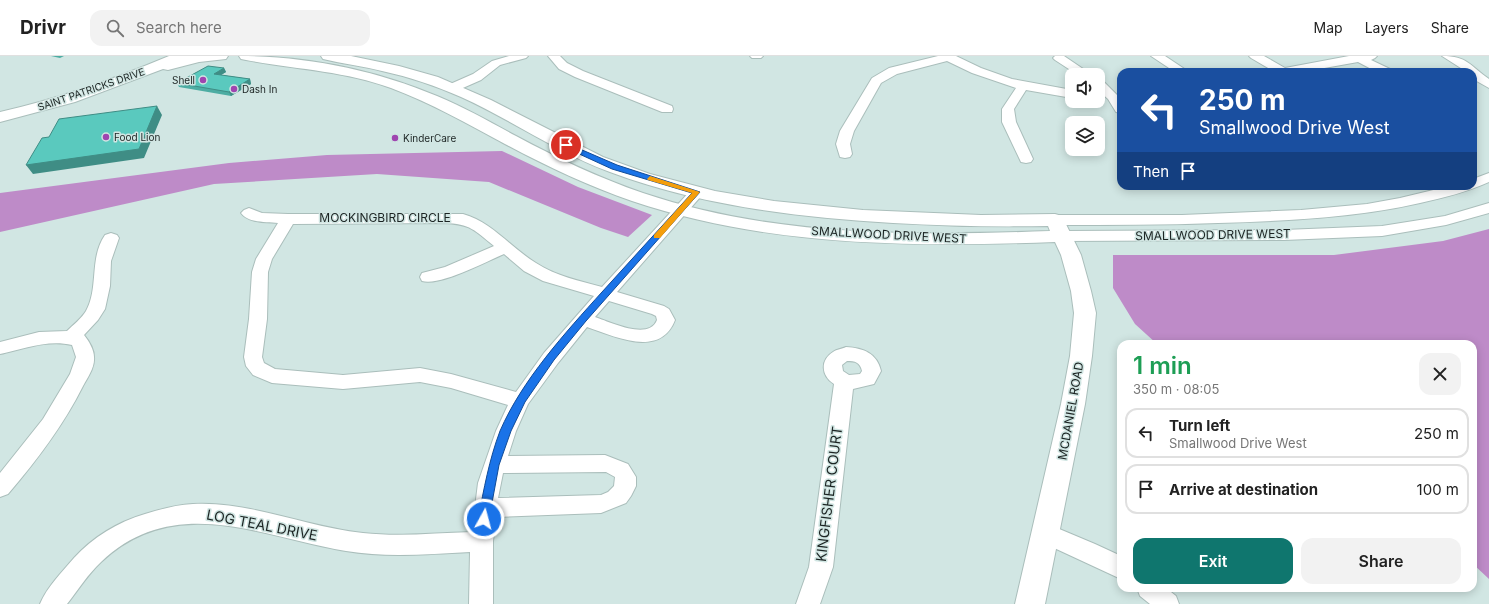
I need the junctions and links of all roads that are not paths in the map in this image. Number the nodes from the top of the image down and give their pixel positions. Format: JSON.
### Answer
{"nodes":[{"id":1,"x":148,"y":56,"type":"edge"},
{"id":2,"x":153,"y":56,"type":"edge"},
{"id":3,"x":181,"y":56,"type":"edge"},
{"id":4,"x":221,"y":56,"type":"edge"},
{"id":5,"x":228,"y":56,"type":"edge"},
{"id":6,"x":248,"y":56,"type":"edge"},
{"id":7,"x":328,"y":56,"type":"edge"},
{"id":8,"x":522,"y":56,"type":"edge"},
{"id":9,"x":554,"y":56,"type":"edge"},
{"id":10,"x":948,"y":56,"type":"edge"},
{"id":11,"x":1157,"y":56,"type":"edge"},
{"id":12,"x":1255,"y":56,"type":"edge"},
{"id":13,"x":1361,"y":57,"type":"edge"},
{"id":14,"x":1443,"y":57,"type":"edge"},
{"id":15,"x":1059,"y":58,"type":"dead end"},
{"id":16,"x":351,"y":60,"type":"junction"},
{"id":17,"x":139,"y":68,"type":"junction"},
{"id":18,"x":1075,"y":68,"type":"edge"},
{"id":19,"x":1176,"y":68,"type":"edge"},
{"id":20,"x":1276,"y":68,"type":"edge"},
{"id":21,"x":1304,"y":68,"type":"edge"},
{"id":22,"x":1379,"y":68,"type":"edge"},
{"id":23,"x":1470,"y":68,"type":"edge"},
{"id":24,"x":1477,"y":76,"type":"edge"},
{"id":25,"x":1489,"y":84,"type":"edge"},
{"id":26,"x":1024,"y":86,"type":"junction"},
{"id":27,"x":452,"y":88,"type":"junction"},
{"id":28,"x":1105,"y":88,"type":"edge"},
{"id":29,"x":410,"y":91,"type":"junction"},
{"id":30,"x":1065,"y":93,"type":"edge"},
{"id":31,"x":1105,"y":96,"type":"edge"},
{"id":32,"x":1117,"y":97,"type":"edge"},
{"id":33,"x":0,"y":105,"type":"edge"},
{"id":34,"x":448,"y":106,"type":"junction"},
{"id":35,"x":667,"y":109,"type":"dead end"},
{"id":36,"x":0,"y":118,"type":"edge"},
{"id":37,"x":845,"y":154,"type":"dead end"},
{"id":38,"x":1026,"y":159,"type":"dead end"},
{"id":39,"x":614,"y":167,"type":"junction"},
{"id":40,"x":1489,"y":177,"type":"edge"},
{"id":41,"x":1477,"y":182,"type":"edge"},
{"id":42,"x":1454,"y":190,"type":"edge"},
{"id":43,"x":697,"y":192,"type":"junction"},
{"id":44,"x":1489,"y":208,"type":"edge"},
{"id":45,"x":681,"y":210,"type":"junction"},
{"id":46,"x":249,"y":214,"type":"dead end"},
{"id":47,"x":288,"y":219,"type":"junction"},
{"id":48,"x":1058,"y":228,"type":"junction"},
{"id":49,"x":110,"y":238,"type":"dead end"},
{"id":50,"x":504,"y":248,"type":"junction"},
{"id":51,"x":428,"y":277,"type":"dead end"},
{"id":52,"x":604,"y":294,"type":"junction"},
{"id":53,"x":583,"y":319,"type":"junction"},
{"id":54,"x":71,"y":338,"type":"junction"},
{"id":55,"x":0,"y":348,"type":"edge"},
{"id":56,"x":844,"y":381,"type":"dead end"},
{"id":57,"x":520,"y":400,"type":"junction"},
{"id":58,"x":494,"y":465,"type":"junction"},
{"id":59,"x":0,"y":488,"type":"edge"},
{"id":60,"x":485,"y":508,"type":"junction"},
{"id":61,"x":1045,"y":534,"type":"junction"},
{"id":62,"x":482,"y":541,"type":"junction"},
{"id":63,"x":1117,"y":566,"type":"edge"},
{"id":64,"x":1154,"y":592,"type":"edge"},
{"id":65,"x":52,"y":604,"type":"edge"},
{"id":66,"x":481,"y":604,"type":"edge"},
{"id":67,"x":808,"y":604,"type":"edge"},
{"id":68,"x":1030,"y":604,"type":"edge"},
{"id":69,"x":1167,"y":604,"type":"edge"}],
"edges":[{"from":1,"to":17,"type":"main road"},
{"from":2,"to":17,"type":"main road","name":"SAINT PATRICKS DRIVE"},
{"from":3,"to":17,"type":"main road","name":"SAINT PATRICKS DRIVE"},
{"from":4,"to":17,"type":"main road"},
{"from":5,"to":6,"type":"main road","name":"SMALLWOOD DRIVE WEST"},
{"from":6,"to":29,"type":"main road","name":"SMALLWOOD DRIVE WEST"},
{"from":7,"to":16,"type":"main road","name":"SMALLWOOD DRIVE WEST"},
{"from":8,"to":27,"type":"street"},
{"from":9,"to":35,"type":"street"},
{"from":10,"to":26,"type":"street"},
{"from":10,"to":37,"type":"street"},
{"from":11,"to":19,"type":"street"},
{"from":12,"to":20,"type":"street"},
{"from":13,"to":21,"type":"street"},
{"from":13,"to":22,"type":"street"},
{"from":14,"to":23,"type":"street"},
{"from":15,"to":18,"type":"street"},
{"from":16,"to":27,"type":"main road","name":"SMALLWOOD DRIVE WEST"},
{"from":16,"to":29,"type":"main road"},
{"from":17,"to":33,"type":"main road","name":"SAINT PATRICKS DRIVE"},
{"from":17,"to":36,"type":"main road","name":"SAINT PATRICKS DRIVE"},
{"from":24,"to":25,"type":"street"},
{"from":26,"to":30,"type":"street"},
{"from":26,"to":38,"type":"street"},
{"from":27,"to":39,"type":"main road","name":"SMALLWOOD DRIVE WEST"},
{"from":28,"to":32,"type":"street"},
{"from":29,"to":34,"type":"main road","name":"SMALLWOOD DRIVE WEST"},
{"from":31,"to":32,"type":"street"},
{"from":34,"to":39,"type":"main road"},
{"from":34,"to":45,"type":"main road","name":"SMALLWOOD DRIVE WEST"},
{"from":39,"to":43,"type":"main road","name":"SMALLWOOD DRIVE WEST"},
{"from":40,"to":41,"type":"street"},
{"from":42,"to":48,"type":"street","name":"SMALLWOOD DRIVE WEST"},
{"from":43,"to":45,"type":"street"},
{"from":43,"to":48,"type":"main road","name":"SMALLWOOD DRIVE WEST"},
{"from":44,"to":48,"type":"street","name":"SMALLWOOD DRIVE WEST"},
{"from":45,"to":48,"type":"main road","name":"SMALLWOOD DRIVE WEST"},
{"from":45,"to":52,"type":"street"},
{"from":46,"to":47,"type":"street","name":"MOCKINGBIRD CIRCLE"},
{"from":47,"to":50,"type":"street","name":"MOCKINGBIRD CIRCLE"},
{"from":47,"to":57,"type":"street"},
{"from":48,"to":61,"type":"main road","name":"MCDANIEL ROAD"},
{"from":49,"to":54,"type":"street"},
{"from":50,"to":51,"type":"street"},
{"from":50,"to":52,"type":"street","name":"MOCKINGBIRD CIRCLE"},
{"from":52,"to":53,"type":"street"},
{"from":52,"to":53,"type":"street","name":"MOCKINGBIRD CIRCLE"},
{"from":53,"to":57,"type":"street"},
{"from":54,"to":55,"type":"street"},
{"from":54,"to":59,"type":"street"},
{"from":56,"to":67,"type":"street","name":"KINGFISHER COURT"},
{"from":57,"to":58,"type":"street"},
{"from":58,"to":60,"type":"street"},
{"from":58,"to":60,"type":"street"},
{"from":60,"to":62,"type":"street"},
{"from":61,"to":63,"type":"street"},
{"from":61,"to":68,"type":"main road","name":"MCDANIEL ROAD"},
{"from":62,"to":65,"type":"street","name":"LOG TEAL DRIVE"},
{"from":62,"to":66,"type":"street"},
{"from":64,"to":69,"type":"street"}]}
